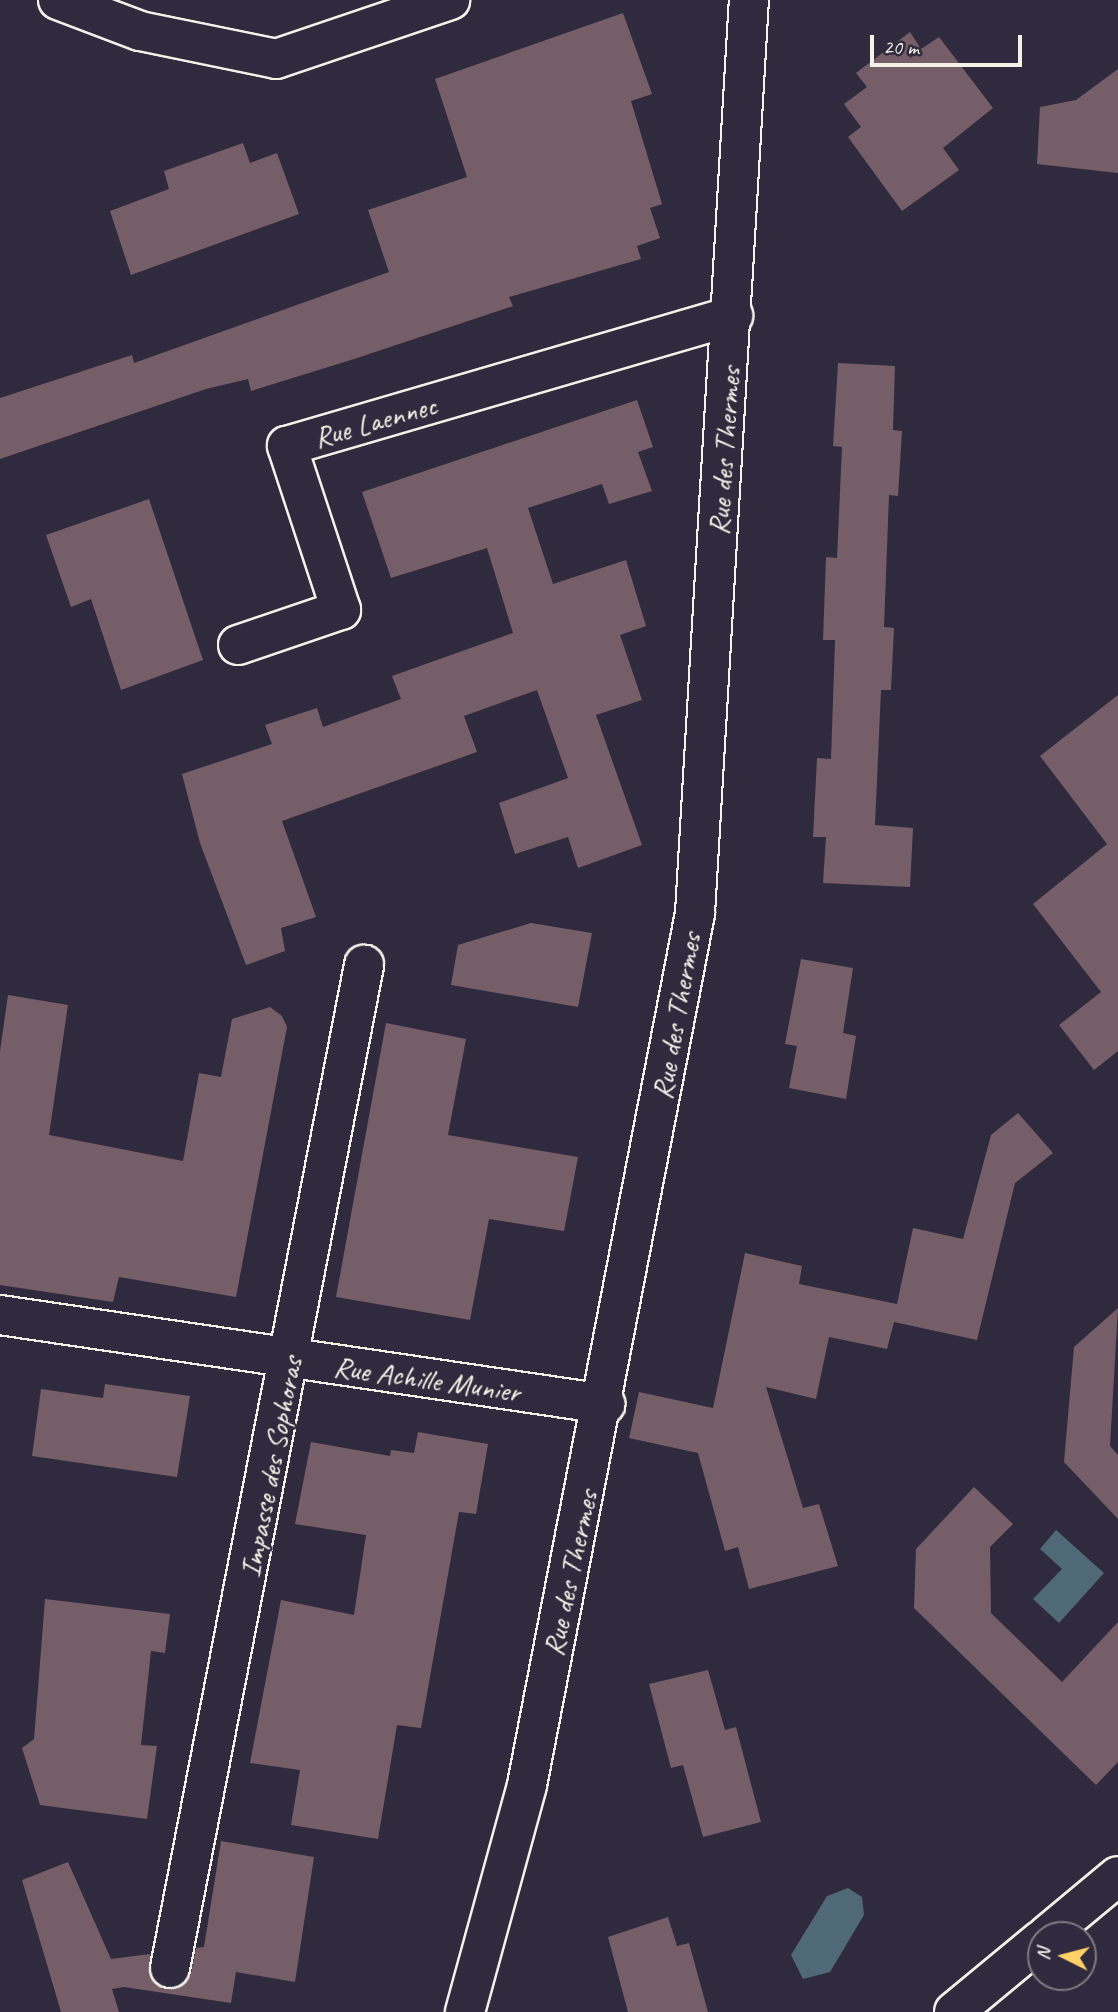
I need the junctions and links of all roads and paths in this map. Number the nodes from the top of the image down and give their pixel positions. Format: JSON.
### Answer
{"nodes":[{"id":1,"x":58,"y":0,"type":"edge"},
{"id":2,"x":450,"y":0,"type":"edge"},
{"id":3,"x":749,"y":0,"type":"edge"},
{"id":4,"x":733,"y":316,"type":"junction"},
{"id":5,"x":239,"y":645,"type":"dead end"},
{"id":6,"x":364,"y":965,"type":"dead end"},
{"id":7,"x":0,"y":1315,"type":"edge"},
{"id":8,"x":292,"y":1359,"type":"junction"},
{"id":9,"x":605,"y":1404,"type":"junction"},
{"id":10,"x":1118,"y":1876,"type":"edge"},
{"id":11,"x":1064,"y":1921,"type":"edge"},
{"id":12,"x":1027,"y":1952,"type":"edge"},
{"id":13,"x":170,"y":1968,"type":"dead end"},
{"id":14,"x":465,"y":2012,"type":"edge"},
{"id":15,"x":954,"y":2012,"type":"edge"}],
"edges":[{"from":1,"to":2,"type":"street"},
{"from":3,"to":4,"type":"street","name":"Rue des Thermes"},
{"from":4,"to":5,"type":"street","name":"Rue Laennec"},
{"from":4,"to":9,"type":"street","name":"Rue des Thermes"},
{"from":6,"to":8,"type":"street","name":"Impasse des Sophoras"},
{"from":7,"to":8,"type":"street","name":"Rue Achille Munier"},
{"from":8,"to":9,"type":"street","name":"Rue Achille Munier"},
{"from":8,"to":13,"type":"street","name":"Impasse des Sophoras"},
{"from":9,"to":14,"type":"street","name":"Rue des Thermes"},
{"from":10,"to":11,"type":"street"},
{"from":12,"to":15,"type":"street"}]}
